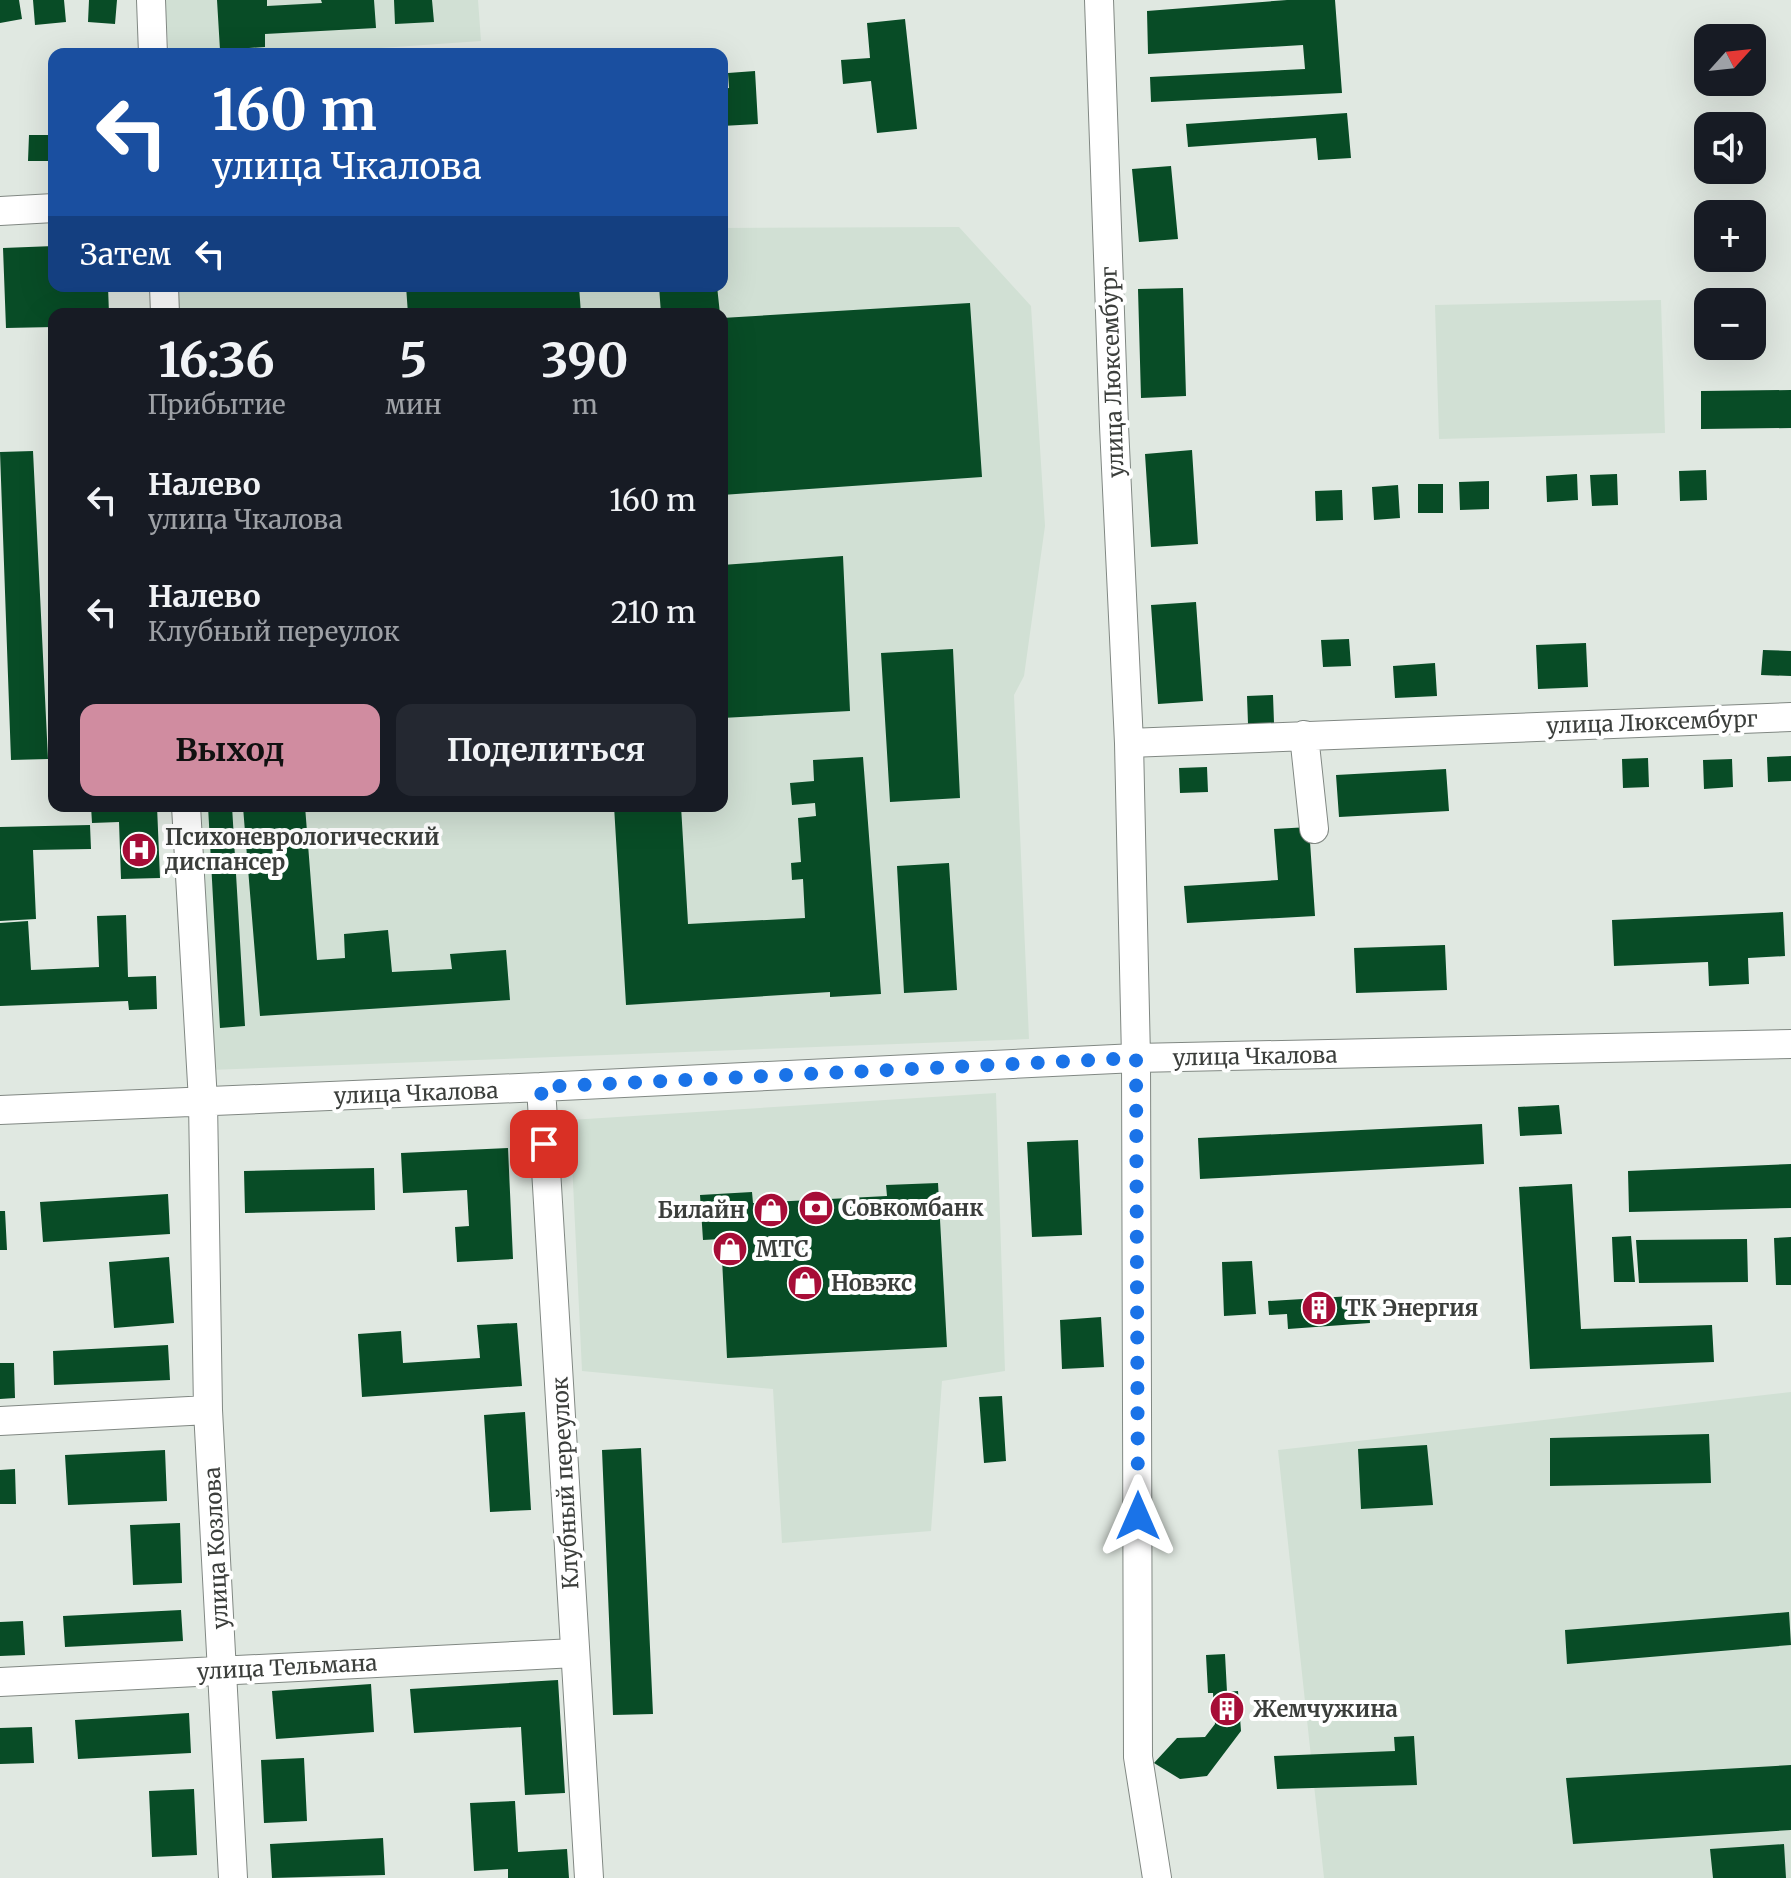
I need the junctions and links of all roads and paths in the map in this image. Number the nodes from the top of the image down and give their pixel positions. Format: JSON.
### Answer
{"nodes":[{"id":1,"x":151,"y":0,"type":"edge"},
{"id":2,"x":1099,"y":0,"type":"edge"},
{"id":3,"x":153,"y":48,"type":"edge"},
{"id":4,"x":48,"y":208,"type":"edge"},
{"id":5,"x":0,"y":211,"type":"edge"},
{"id":6,"x":1791,"y":717,"type":"edge"},
{"id":7,"x":1304,"y":735,"type":"junction"},
{"id":8,"x":1129,"y":743,"type":"junction"},
{"id":9,"x":186,"y":812,"type":"edge"},
{"id":10,"x":1314,"y":829,"type":"dead end"},
{"id":11,"x":1791,"y":1044,"type":"edge"},
{"id":12,"x":1136,"y":1058,"type":"junction"},
{"id":13,"x":541,"y":1087,"type":"junction"},
{"id":14,"x":203,"y":1101,"type":"junction"},
{"id":15,"x":0,"y":1110,"type":"edge"},
{"id":16,"x":208,"y":1410,"type":"junction"},
{"id":17,"x":0,"y":1421,"type":"edge"},
{"id":18,"x":575,"y":1653,"type":"junction"},
{"id":19,"x":224,"y":1670,"type":"junction"},
{"id":20,"x":0,"y":1682,"type":"edge"},
{"id":21,"x":233,"y":1878,"type":"edge"},
{"id":22,"x":589,"y":1878,"type":"edge"},
{"id":23,"x":1157,"y":1878,"type":"edge"}],
"edges":[{"from":1,"to":3,"type":"street"},
{"from":2,"to":8,"type":"street","name":"улица Люксембург"},
{"from":4,"to":5,"type":"street"},
{"from":6,"to":7,"type":"street","name":"улица Люксембург"},
{"from":7,"to":8,"type":"street","name":"улица Люксембург"},
{"from":7,"to":10,"type":"street"},
{"from":8,"to":12,"type":"street","name":"улица Люксембург"},
{"from":9,"to":14,"type":"street","name":"улица Козлова"},
{"from":11,"to":12,"type":"street","name":"улица Чкалова"},
{"from":12,"to":13,"type":"street","name":"улица Чкалова"},
{"from":12,"to":23,"type":"street","name":"улица Люксембург"},
{"from":13,"to":14,"type":"street","name":"улица Чкалова"},
{"from":13,"to":18,"type":"street","name":"Клубный переулок"},
{"from":14,"to":15,"type":"street","name":"улица Чкалова"},
{"from":14,"to":16,"type":"street","name":"улица Козлова"},
{"from":16,"to":17,"type":"street"},
{"from":16,"to":19,"type":"street","name":"улица Козлова"},
{"from":18,"to":19,"type":"street","name":"улица Тельмана"},
{"from":18,"to":22,"type":"street","name":"Клубный переулок"},
{"from":19,"to":20,"type":"street","name":"улица Тельмана"},
{"from":19,"to":21,"type":"street","name":"улица Козлова"}]}
